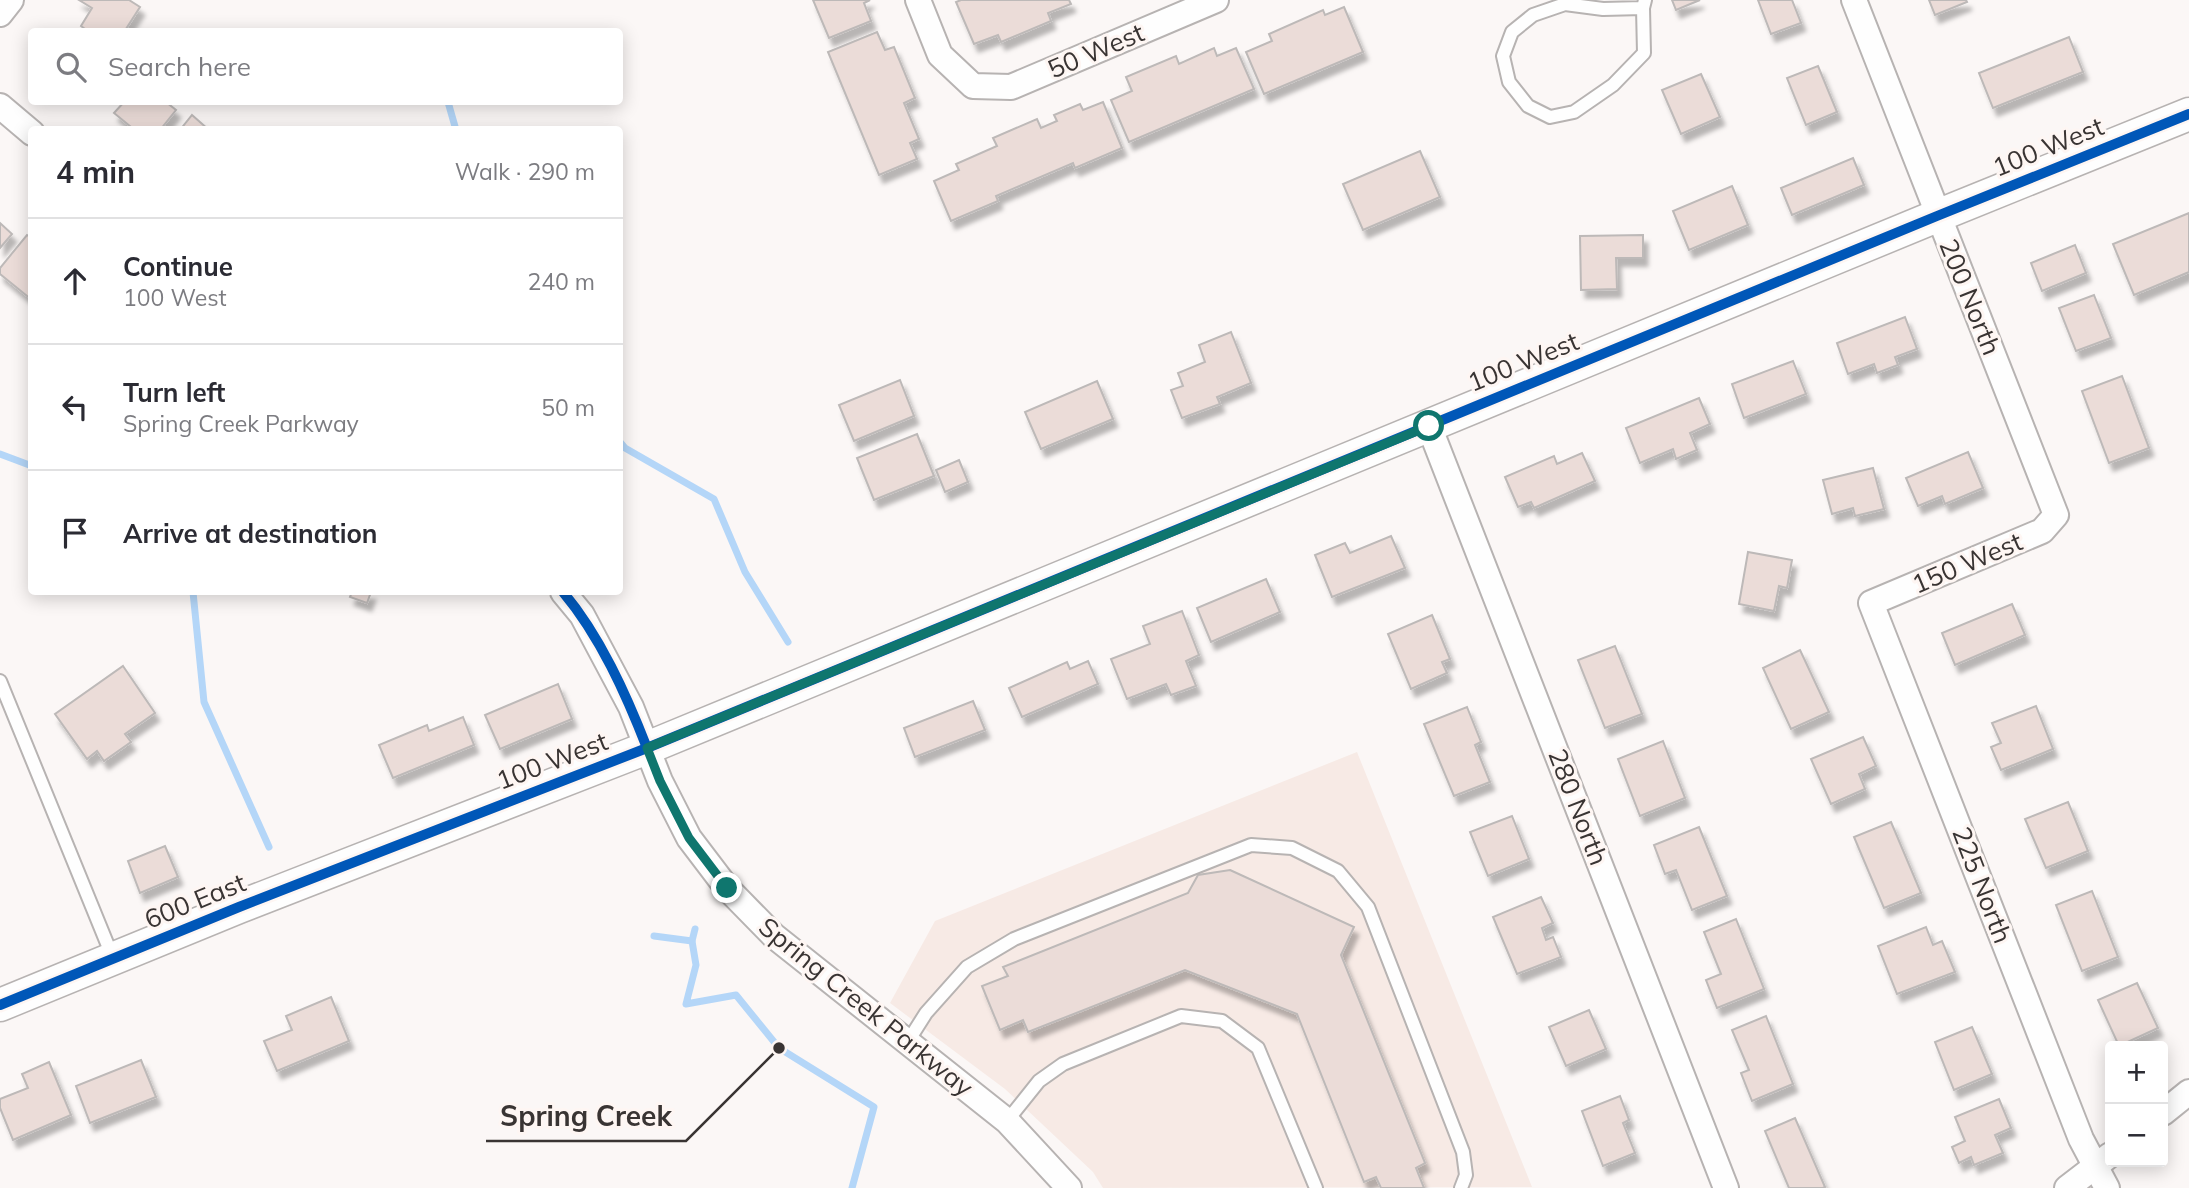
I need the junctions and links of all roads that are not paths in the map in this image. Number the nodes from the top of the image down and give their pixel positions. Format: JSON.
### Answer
{"nodes":[{"id":1,"x":11,"y":0,"type":"edge"},
{"id":2,"x":918,"y":0,"type":"edge"},
{"id":3,"x":1216,"y":0,"type":"edge"},
{"id":4,"x":1854,"y":0,"type":"edge"},
{"id":5,"x":1644,"y":4,"type":"edge"},
{"id":6,"x":0,"y":15,"type":"edge"},
{"id":7,"x":0,"y":106,"type":"edge"},
{"id":8,"x":2189,"y":114,"type":"edge"},
{"id":9,"x":28,"y":130,"type":"edge"},
{"id":10,"x":1937,"y":216,"type":"junction"},
{"id":11,"x":1429,"y":426,"type":"junction"},
{"id":12,"x":2056,"y":515,"type":"joint"},
{"id":13,"x":565,"y":595,"type":"edge"},
{"id":14,"x":1871,"y":603,"type":"joint"},
{"id":15,"x":0,"y":681,"type":"edge"},
{"id":16,"x":647,"y":748,"type":"junction"},
{"id":17,"x":408,"y":842,"type":"joint"},
{"id":18,"x":113,"y":958,"type":"junction"},
{"id":19,"x":0,"y":1004,"type":"edge"},
{"id":20,"x":907,"y":1043,"type":"junction"},
{"id":21,"x":2189,"y":1092,"type":"edge"},
{"id":22,"x":2168,"y":1109,"type":"edge"},
{"id":23,"x":1007,"y":1121,"type":"junction"},
{"id":24,"x":2104,"y":1170,"type":"edge"},
{"id":25,"x":1069,"y":1188,"type":"edge"},
{"id":26,"x":1316,"y":1188,"type":"edge"},
{"id":27,"x":1461,"y":1188,"type":"edge"},
{"id":28,"x":1726,"y":1188,"type":"edge"},
{"id":29,"x":2067,"y":1188,"type":"edge"}],
"edges":[{"from":1,"to":6,"type":"street"},
{"from":2,"to":3,"type":"street","name":"50 West"},
{"from":4,"to":10,"type":"street","name":"200 North"},
{"from":5,"to":5,"type":"lane"},
{"from":7,"to":9,"type":"street"},
{"from":8,"to":10,"type":"street","name":"100 West"},
{"from":10,"to":11,"type":"street","name":"100 West"},
{"from":10,"to":12,"type":"street","name":"200 North"},
{"from":11,"to":16,"type":"street","name":"100 West"},
{"from":11,"to":28,"type":"street","name":"280 North"},
{"from":12,"to":14,"type":"street","name":"150 West"},
{"from":13,"to":16,"type":"street","name":"Spring Creek Parkway"},
{"from":14,"to":24,"type":"street","name":"225 North"},
{"from":15,"to":18,"type":"lane"},
{"from":16,"to":17,"type":"street","name":"100 West"},
{"from":16,"to":20,"type":"street","name":"Spring Creek Parkway"},
{"from":17,"to":18,"type":"street","name":"600 East"},
{"from":18,"to":19,"type":"street","name":"600 East"},
{"from":20,"to":23,"type":"street","name":"Spring Creek Parkway"},
{"from":20,"to":27,"type":"lane"},
{"from":21,"to":22,"type":"street"},
{"from":23,"to":25,"type":"street","name":"Spring Creek Parkway"},
{"from":23,"to":26,"type":"lane"},
{"from":24,"to":29,"type":"street"}]}
